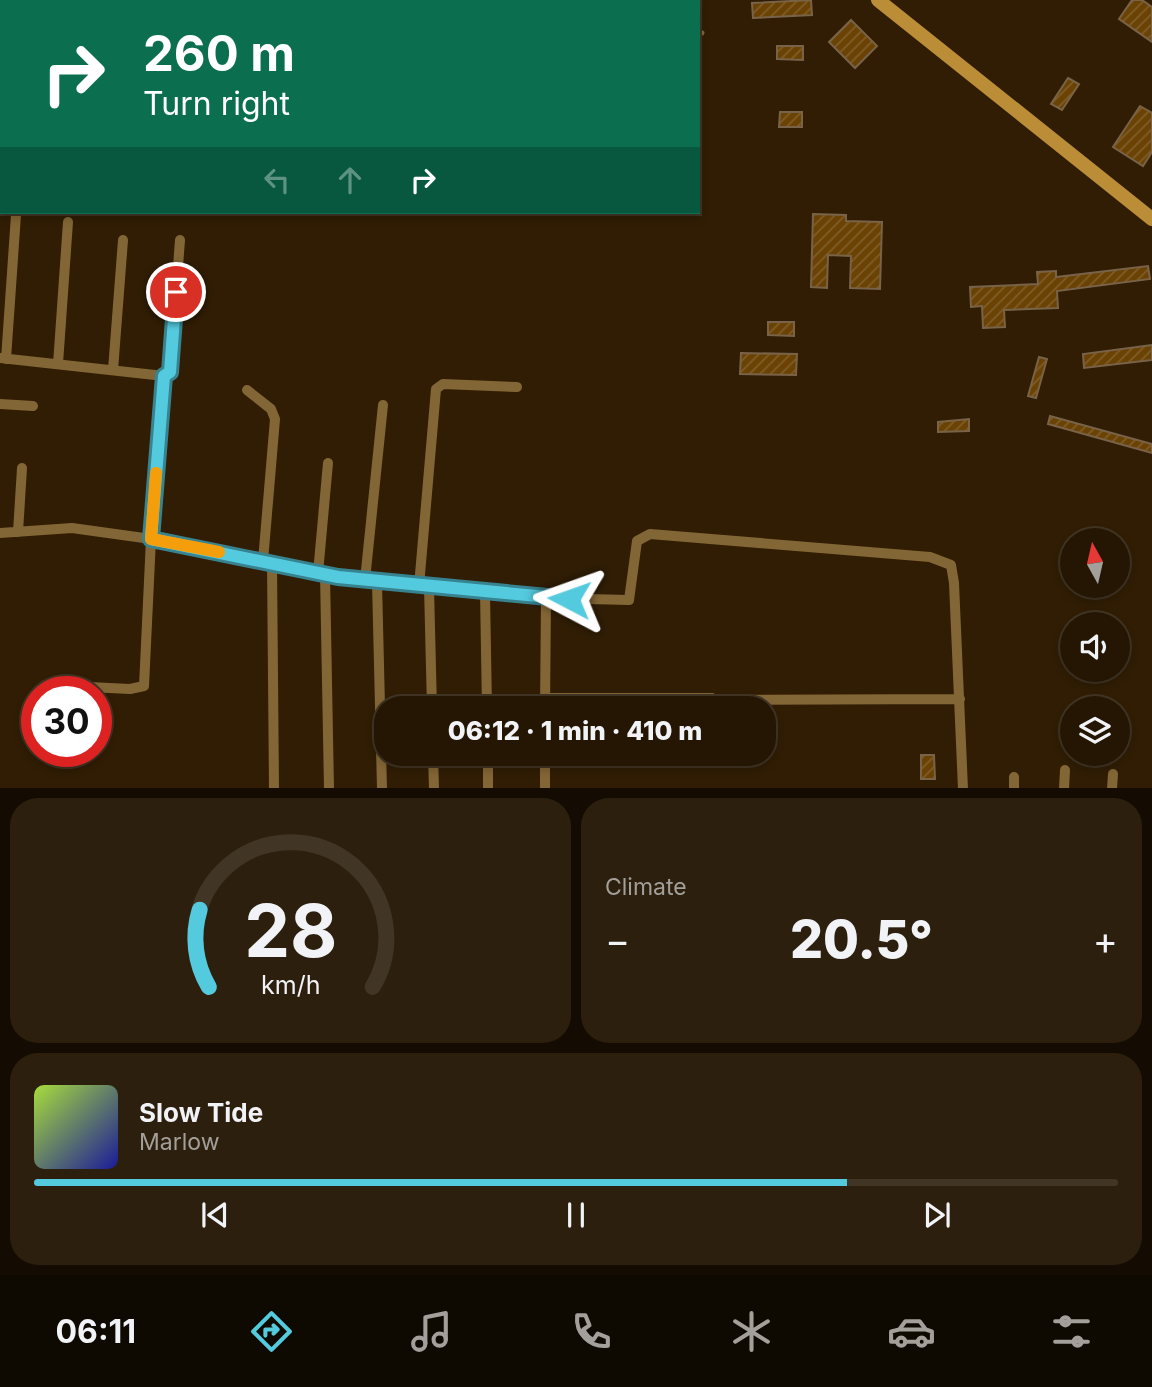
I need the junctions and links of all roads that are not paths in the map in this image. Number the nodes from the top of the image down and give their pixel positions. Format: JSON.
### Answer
{"nodes":[{"id":1,"x":878,"y":0,"type":"edge"},
{"id":2,"x":16,"y":215,"type":"dead end"},
{"id":3,"x":1152,"y":219,"type":"edge"},
{"id":4,"x":68,"y":222,"type":"dead end"},
{"id":5,"x":122,"y":240,"type":"dead end"},
{"id":6,"x":180,"y":240,"type":"dead end"},
{"id":7,"x":3,"y":359,"type":"edge"},
{"id":8,"x":58,"y":364,"type":"junction"},
{"id":9,"x":113,"y":370,"type":"junction"},
{"id":10,"x":164,"y":376,"type":"junction"},
{"id":11,"x":517,"y":387,"type":"dead end"},
{"id":12,"x":247,"y":390,"type":"dead end"},
{"id":13,"x":0,"y":404,"type":"edge"},
{"id":14,"x":383,"y":405,"type":"dead end"},
{"id":15,"x":33,"y":406,"type":"dead end"},
{"id":16,"x":328,"y":463,"type":"dead end"},
{"id":17,"x":22,"y":468,"type":"dead end"},
{"id":18,"x":18,"y":532,"type":"junction"},
{"id":19,"x":0,"y":533,"type":"edge"},
{"id":20,"x":151,"y":539,"type":"junction"},
{"id":21,"x":268,"y":562,"type":"junction"},
{"id":22,"x":321,"y":574,"type":"junction"},
{"id":23,"x":365,"y":580,"type":"junction"},
{"id":24,"x":377,"y":582,"type":"junction"},
{"id":25,"x":424,"y":587,"type":"junction"},
{"id":26,"x":485,"y":592,"type":"junction"},
{"id":27,"x":546,"y":598,"type":"junction"},
{"id":28,"x":112,"y":688,"type":"edge"},
{"id":29,"x":431,"y":696,"type":"edge"},
{"id":30,"x":487,"y":696,"type":"edge"},
{"id":31,"x":545,"y":696,"type":"edge"},
{"id":32,"x":960,"y":699,"type":"junction"},
{"id":33,"x":776,"y":700,"type":"edge"},
{"id":34,"x":433,"y":766,"type":"edge"},
{"id":35,"x":488,"y":766,"type":"edge"},
{"id":36,"x":545,"y":766,"type":"edge"},
{"id":37,"x":1065,"y":770,"type":"dead end"},
{"id":38,"x":1113,"y":774,"type":"dead end"},
{"id":39,"x":274,"y":788,"type":"edge"},
{"id":40,"x":329,"y":788,"type":"edge"},
{"id":41,"x":382,"y":788,"type":"edge"},
{"id":42,"x":434,"y":788,"type":"edge"},
{"id":43,"x":488,"y":788,"type":"edge"},
{"id":44,"x":545,"y":788,"type":"edge"},
{"id":45,"x":963,"y":788,"type":"edge"},
{"id":46,"x":1064,"y":788,"type":"edge"},
{"id":47,"x":1112,"y":788,"type":"edge"}],
"edges":[{"from":1,"to":3,"type":"street"},
{"from":2,"to":7,"type":"street"},
{"from":4,"to":8,"type":"street"},
{"from":5,"to":9,"type":"street"},
{"from":6,"to":10,"type":"street"},
{"from":7,"to":8,"type":"street"},
{"from":8,"to":9,"type":"street"},
{"from":9,"to":10,"type":"street"},
{"from":10,"to":20,"type":"street"},
{"from":11,"to":25,"type":"street"},
{"from":12,"to":21,"type":"street"},
{"from":13,"to":15,"type":"street"},
{"from":14,"to":23,"type":"street"},
{"from":16,"to":22,"type":"street"},
{"from":17,"to":18,"type":"street"},
{"from":18,"to":19,"type":"street"},
{"from":18,"to":20,"type":"street"},
{"from":20,"to":21,"type":"street"},
{"from":20,"to":28,"type":"street"},
{"from":21,"to":22,"type":"street"},
{"from":21,"to":39,"type":"street"},
{"from":22,"to":23,"type":"street"},
{"from":22,"to":40,"type":"street"},
{"from":23,"to":24,"type":"street"},
{"from":24,"to":25,"type":"street"},
{"from":24,"to":41,"type":"street"},
{"from":25,"to":26,"type":"street"},
{"from":25,"to":29,"type":"street"},
{"from":26,"to":27,"type":"street"},
{"from":26,"to":30,"type":"street"},
{"from":27,"to":31,"type":"street"},
{"from":27,"to":32,"type":"street"},
{"from":32,"to":33,"type":"street"},
{"from":32,"to":45,"type":"street"},
{"from":34,"to":42,"type":"street"},
{"from":35,"to":43,"type":"street"},
{"from":36,"to":44,"type":"street"},
{"from":37,"to":46,"type":"street"},
{"from":38,"to":47,"type":"street"}]}
